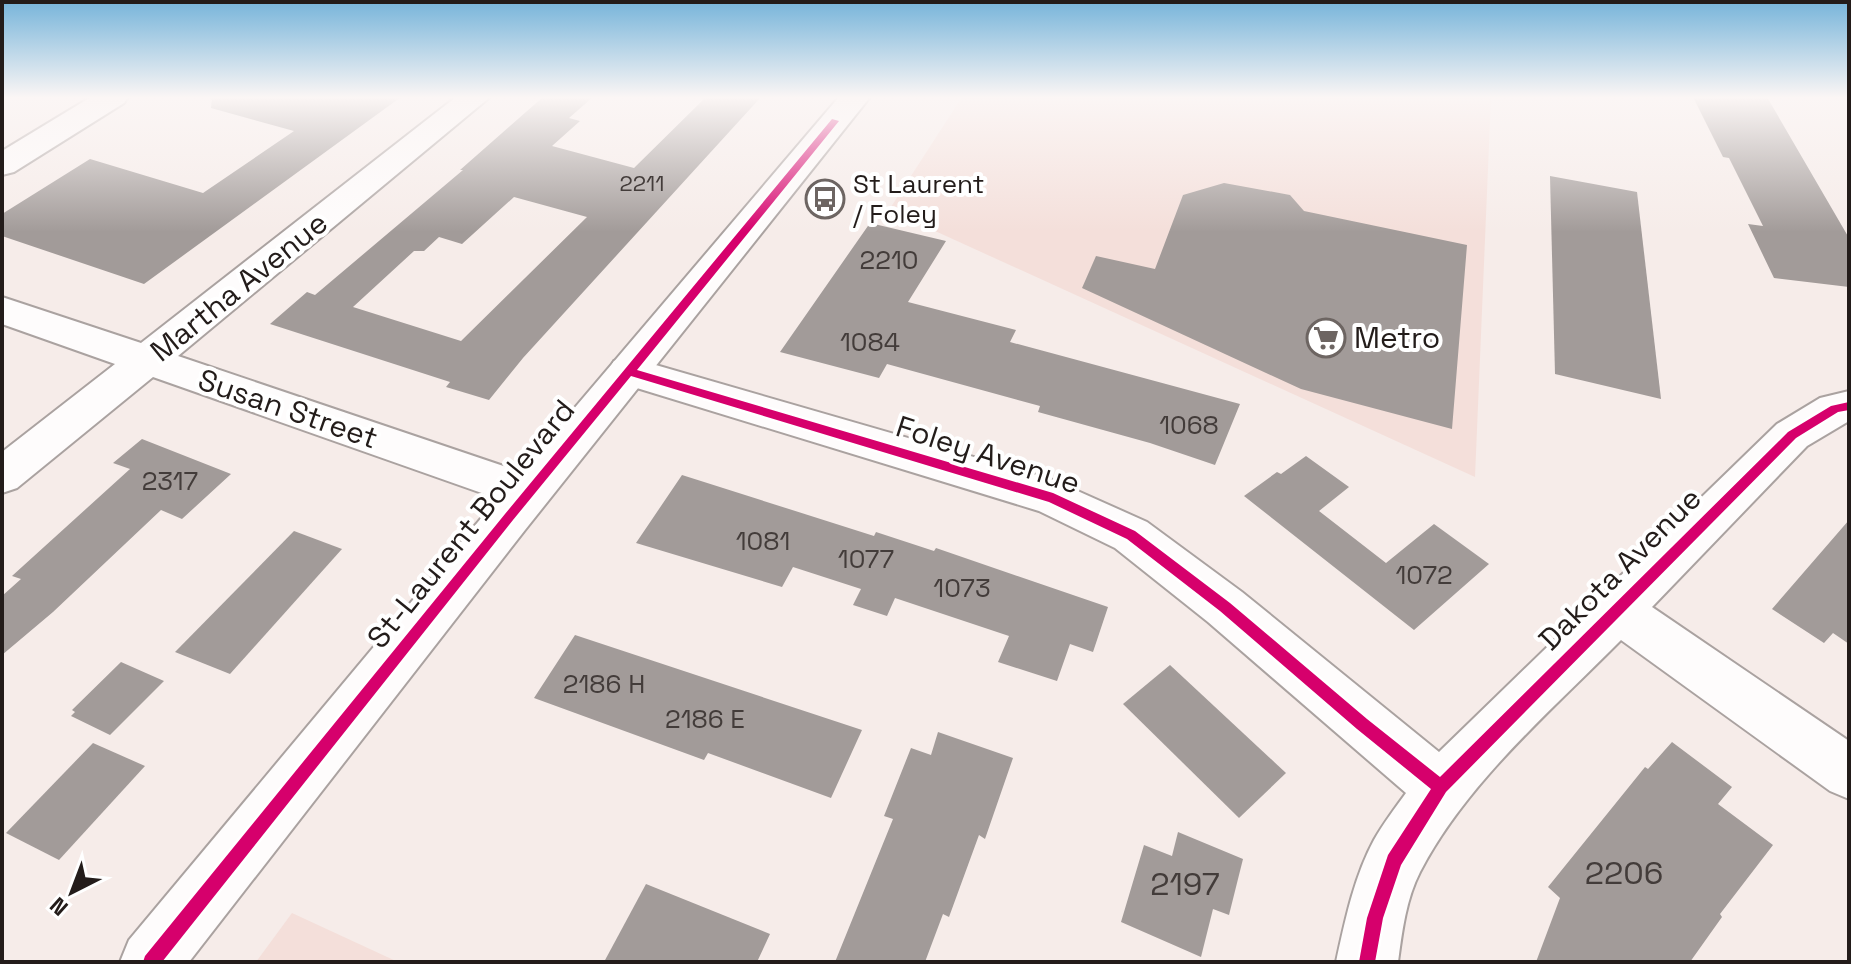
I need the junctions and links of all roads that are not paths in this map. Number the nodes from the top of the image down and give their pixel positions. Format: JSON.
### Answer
{"nodes":[{"id":1,"x":40,"y":142,"type":"edge"},
{"id":2,"x":419,"y":142,"type":"edge"},
{"id":3,"x":818,"y":142,"type":"edge"},
{"id":4,"x":2,"y":165,"type":"edge"},
{"id":5,"x":2,"y":310,"type":"edge"},
{"id":6,"x":146,"y":361,"type":"junction"},
{"id":7,"x":628,"y":371,"type":"junction"},
{"id":8,"x":1849,"y":406,"type":"edge"},
{"id":9,"x":2,"y":476,"type":"edge"},
{"id":10,"x":529,"y":492,"type":"junction"},
{"id":11,"x":1616,"y":609,"type":"junction"},
{"id":12,"x":1849,"y":773,"type":"edge"},
{"id":13,"x":1441,"y":787,"type":"junction"},
{"id":14,"x":151,"y":962,"type":"edge"},
{"id":15,"x":1367,"y":962,"type":"edge"}],
"edges":[{"from":1,"to":4,"type":"street"},
{"from":2,"to":6,"type":"street","name":"Martha Avenue"},
{"from":3,"to":7,"type":"street","name":"St-Laurent Boulevard"},
{"from":5,"to":6,"type":"street","name":"Susan Street"},
{"from":6,"to":9,"type":"street","name":"Martha Avenue"},
{"from":6,"to":10,"type":"street","name":"Susan Street"},
{"from":7,"to":10,"type":"street","name":"St-Laurent Boulevard"},
{"from":7,"to":13,"type":"street","name":"Foley Avenue"},
{"from":8,"to":11,"type":"street","name":"Dakota Avenue"},
{"from":10,"to":14,"type":"street","name":"St-Laurent Boulevard"},
{"from":11,"to":12,"type":"street"},
{"from":11,"to":13,"type":"street","name":"Dakota Avenue"},
{"from":13,"to":15,"type":"street","name":"Dakota Avenue"}]}
